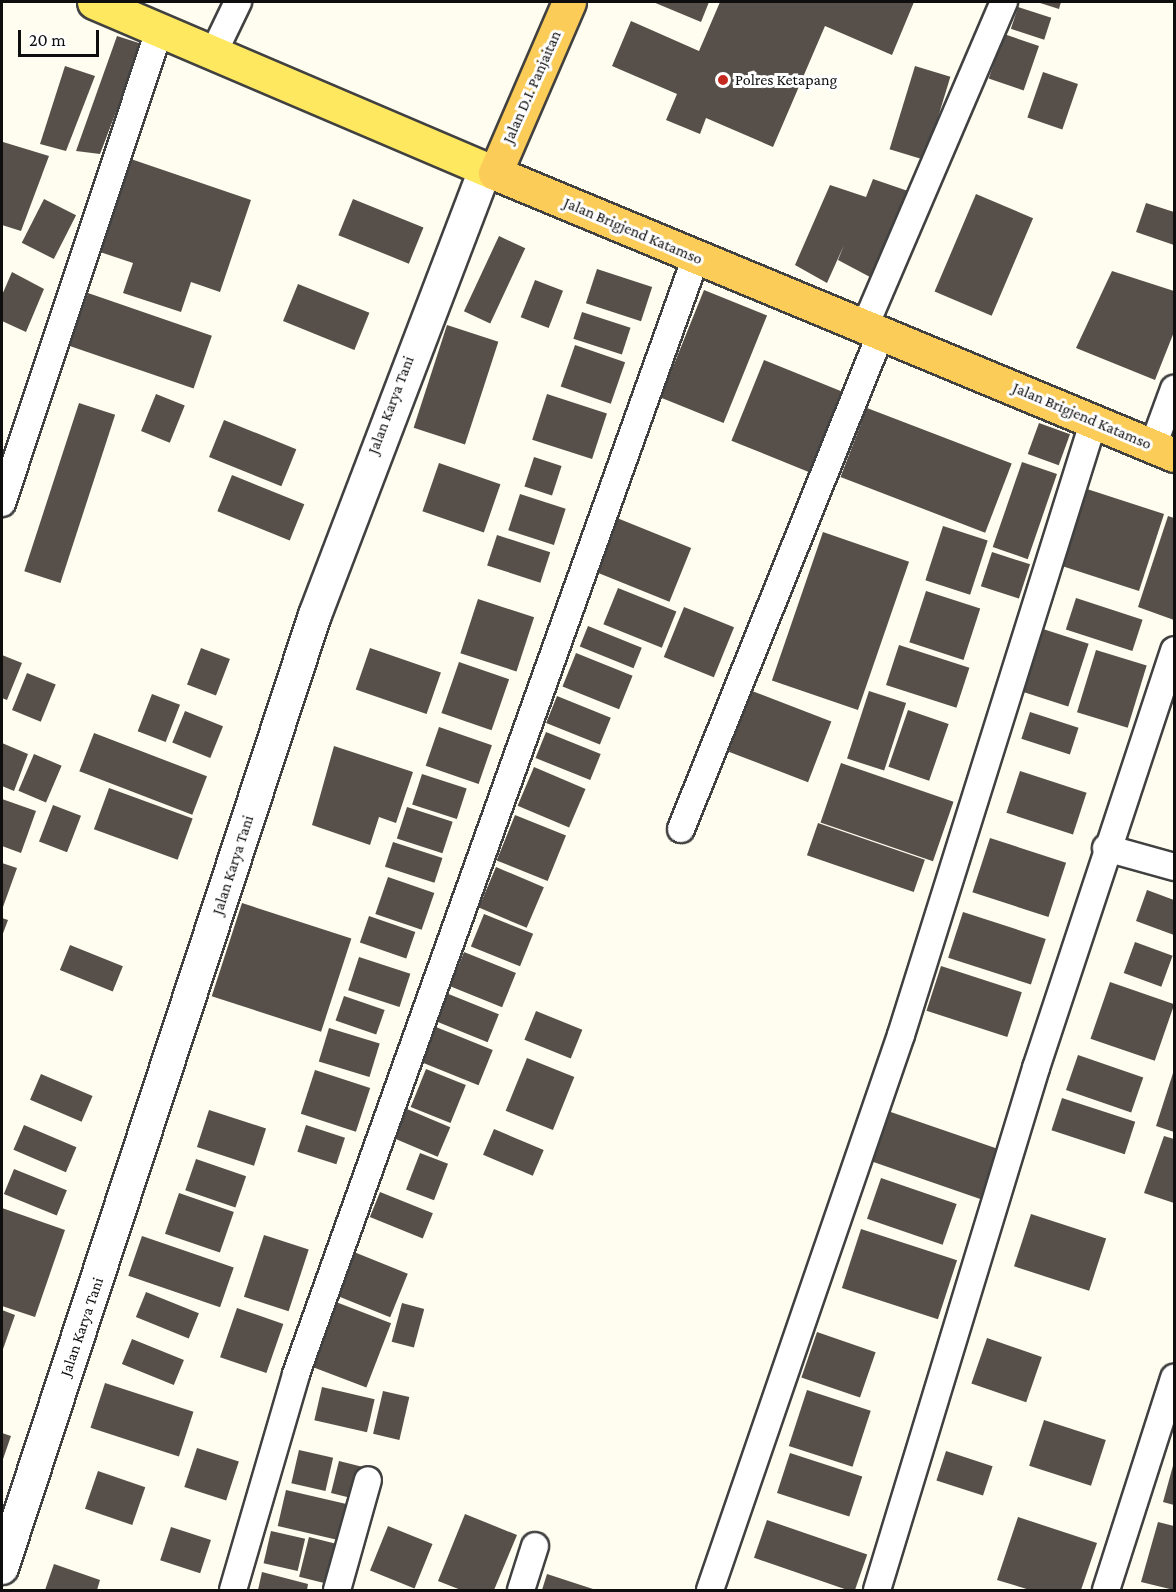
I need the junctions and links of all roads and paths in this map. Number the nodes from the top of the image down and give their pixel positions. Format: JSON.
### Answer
{"nodes":[{"id":1,"x":94,"y":2,"type":"edge"},
{"id":2,"x":238,"y":2,"type":"edge"},
{"id":3,"x":569,"y":2,"type":"edge"},
{"id":4,"x":1004,"y":2,"type":"edge"},
{"id":5,"x":159,"y":30,"type":"junction"},
{"id":6,"x":213,"y":54,"type":"junction"},
{"id":7,"x":490,"y":171,"type":"junction"},
{"id":8,"x":696,"y":257,"type":"junction"},
{"id":9,"x":873,"y":330,"type":"junction"},
{"id":10,"x":1174,"y":389,"type":"edge"},
{"id":11,"x":1094,"y":420,"type":"junction"},
{"id":12,"x":1164,"y":451,"type":"edge"},
{"id":13,"x":2,"y":503,"type":"edge"},
{"id":14,"x":1174,"y":650,"type":"edge"},
{"id":15,"x":681,"y":829,"type":"dead end"},
{"id":16,"x":1106,"y":848,"type":"junction"},
{"id":17,"x":1174,"y":867,"type":"edge"},
{"id":18,"x":1174,"y":1378,"type":"edge"},
{"id":19,"x":368,"y":1480,"type":"dead end"},
{"id":20,"x":535,"y":1546,"type":"dead end"},
{"id":21,"x":2,"y":1568,"type":"edge"},
{"id":22,"x":233,"y":1590,"type":"edge"},
{"id":23,"x":337,"y":1590,"type":"edge"},
{"id":24,"x":521,"y":1590,"type":"edge"},
{"id":25,"x":710,"y":1590,"type":"edge"},
{"id":26,"x":877,"y":1590,"type":"edge"},
{"id":27,"x":1107,"y":1590,"type":"edge"}],
"edges":[{"from":1,"to":5,"type":"main road","name":"Jalan Brigjend Katamso"},
{"from":2,"to":6,"type":"street"},
{"from":3,"to":7,"type":"highway","name":"Jalan D.I. Panjaitan"},
{"from":4,"to":9,"type":"street"},
{"from":5,"to":6,"type":"main road","name":"Jalan Brigjend Katamso"},
{"from":5,"to":13,"type":"street"},
{"from":6,"to":7,"type":"main road","name":"Jalan Brigjend Katamso"},
{"from":7,"to":8,"type":"highway","name":"Jalan Brigjend Katamso"},
{"from":7,"to":21,"type":"street","name":"Jalan Karya Tani"},
{"from":8,"to":9,"type":"highway","name":"Jalan Brigjend Katamso"},
{"from":8,"to":22,"type":"street"},
{"from":9,"to":11,"type":"highway","name":"Jalan Brigjend Katamso"},
{"from":9,"to":15,"type":"street"},
{"from":10,"to":12,"type":"street"},
{"from":11,"to":12,"type":"highway","name":"Jalan Brigjend Katamso"},
{"from":11,"to":25,"type":"street"},
{"from":14,"to":16,"type":"street"},
{"from":16,"to":17,"type":"street"},
{"from":16,"to":26,"type":"street"},
{"from":18,"to":27,"type":"street"},
{"from":19,"to":23,"type":"street"},
{"from":20,"to":24,"type":"street"}]}
